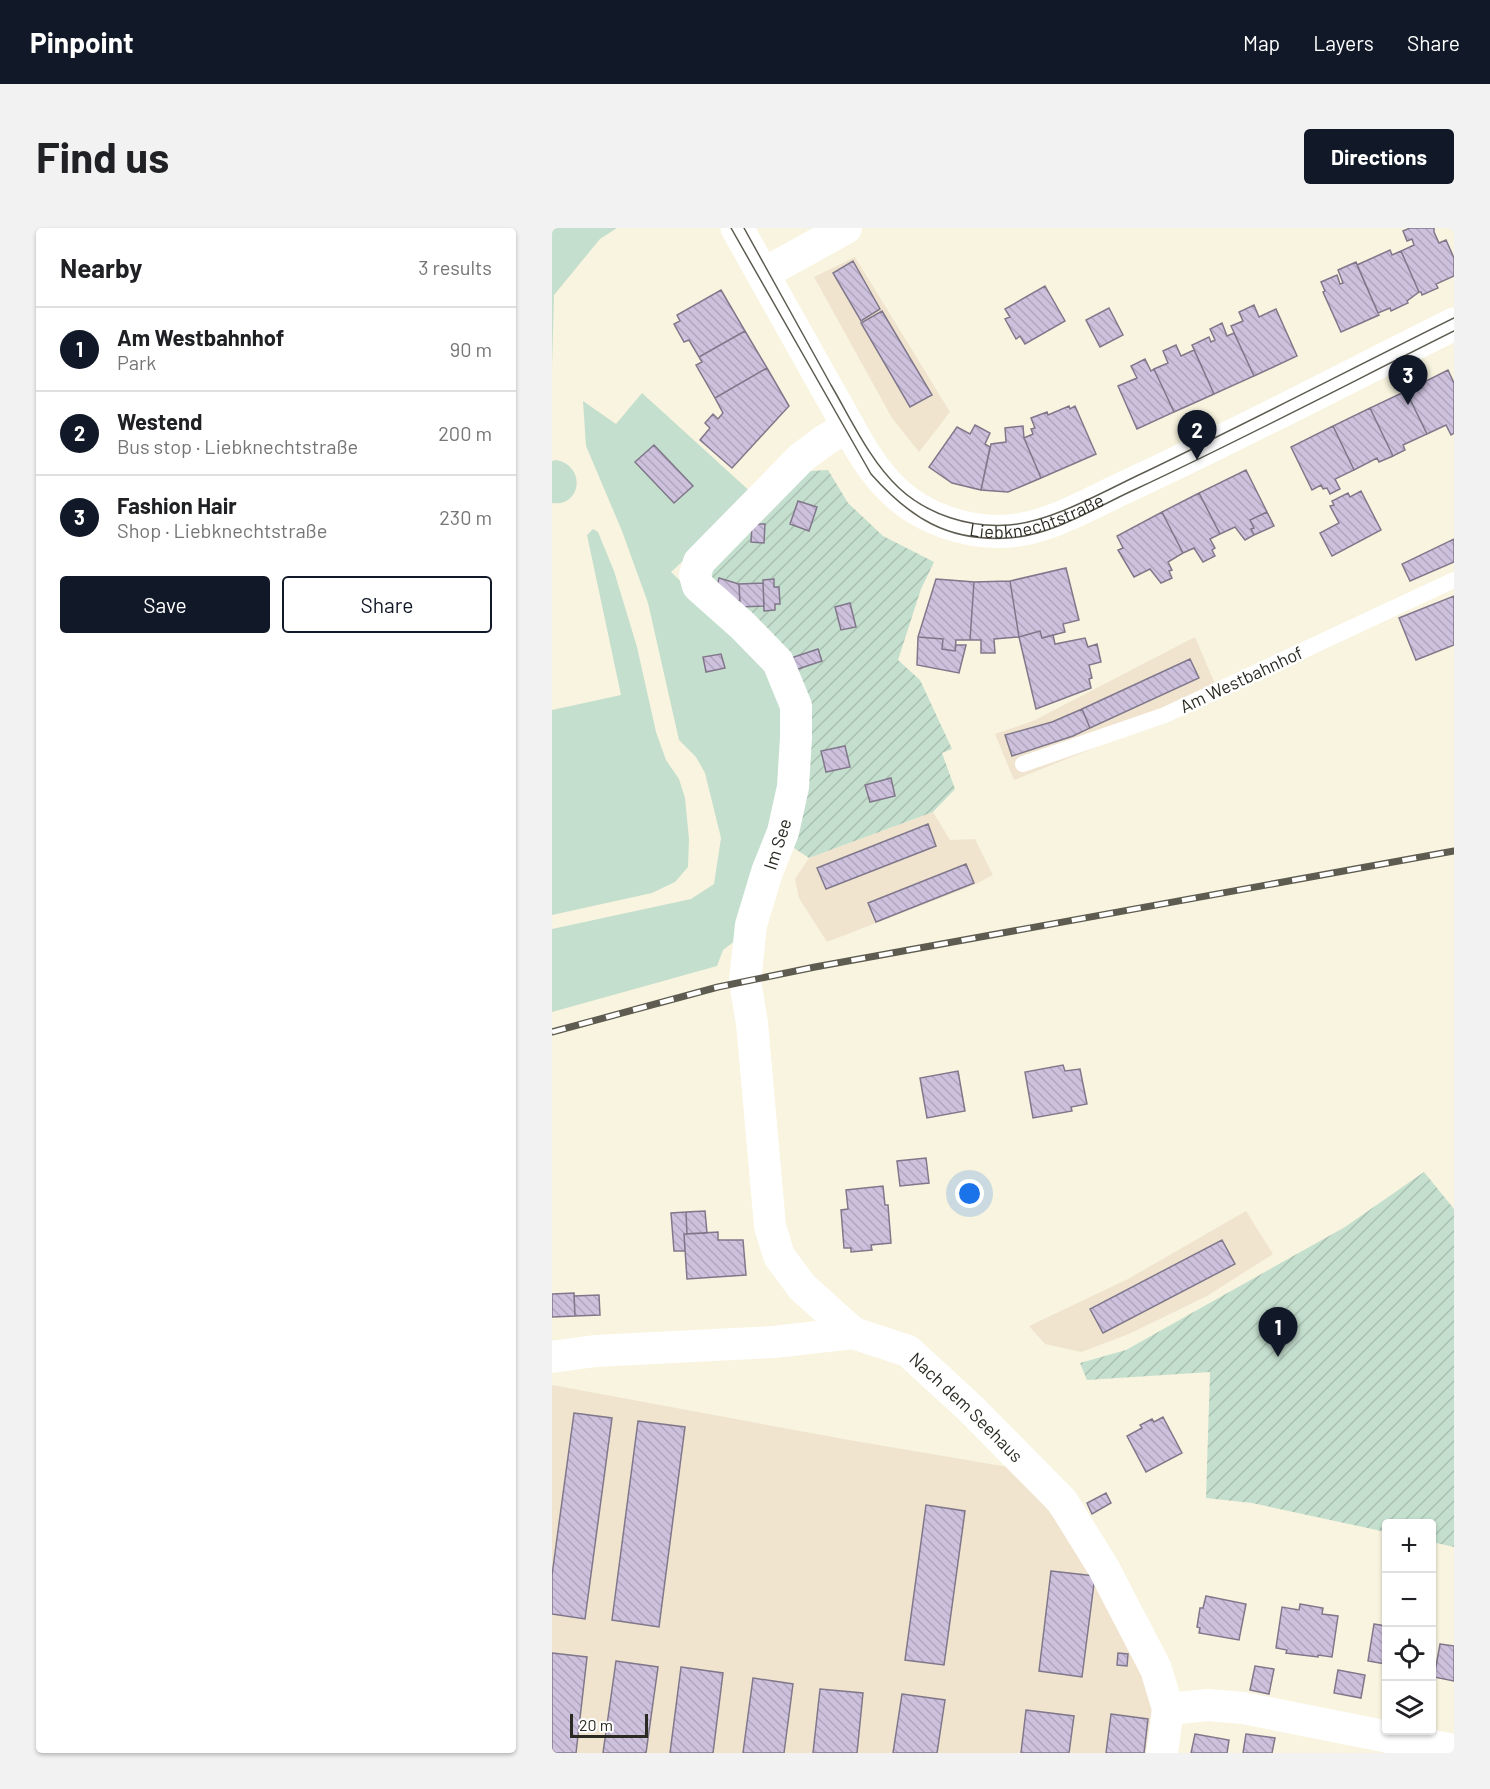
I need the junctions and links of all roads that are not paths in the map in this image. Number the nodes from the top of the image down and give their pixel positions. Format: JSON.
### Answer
{"nodes":[{"id":1,"x":737,"y":228,"type":"edge"},
{"id":2,"x":846,"y":228,"type":"edge"},
{"id":3,"x":763,"y":274,"type":"junction"},
{"id":4,"x":1454,"y":324,"type":"edge"},
{"id":5,"x":849,"y":426,"type":"junction"},
{"id":6,"x":1454,"y":580,"type":"edge"},
{"id":7,"x":1023,"y":764,"type":"dead end"},
{"id":8,"x":853,"y":1333,"type":"junction"},
{"id":9,"x":552,"y":1357,"type":"edge"},
{"id":10,"x":1168,"y":1709,"type":"junction"},
{"id":11,"x":1454,"y":1750,"type":"edge"},
{"id":12,"x":1162,"y":1753,"type":"edge"}],
"edges":[{"from":1,"to":3,"type":"street","name":"Liebknechtstraße"},
{"from":2,"to":3,"type":"street"},
{"from":3,"to":5,"type":"street","name":"Liebknechtstraße"},
{"from":4,"to":5,"type":"street","name":"Liebknechtstraße"},
{"from":5,"to":8,"type":"street","name":"Im See"},
{"from":6,"to":7,"type":"lane","name":"Am Westbahnhof"},
{"from":8,"to":9,"type":"street","name":"Nach dem Seehaus"},
{"from":8,"to":10,"type":"street","name":"Nach dem Seehaus"},
{"from":10,"to":11,"type":"street"},
{"from":10,"to":12,"type":"street","name":"Nach dem Seehaus"}]}
